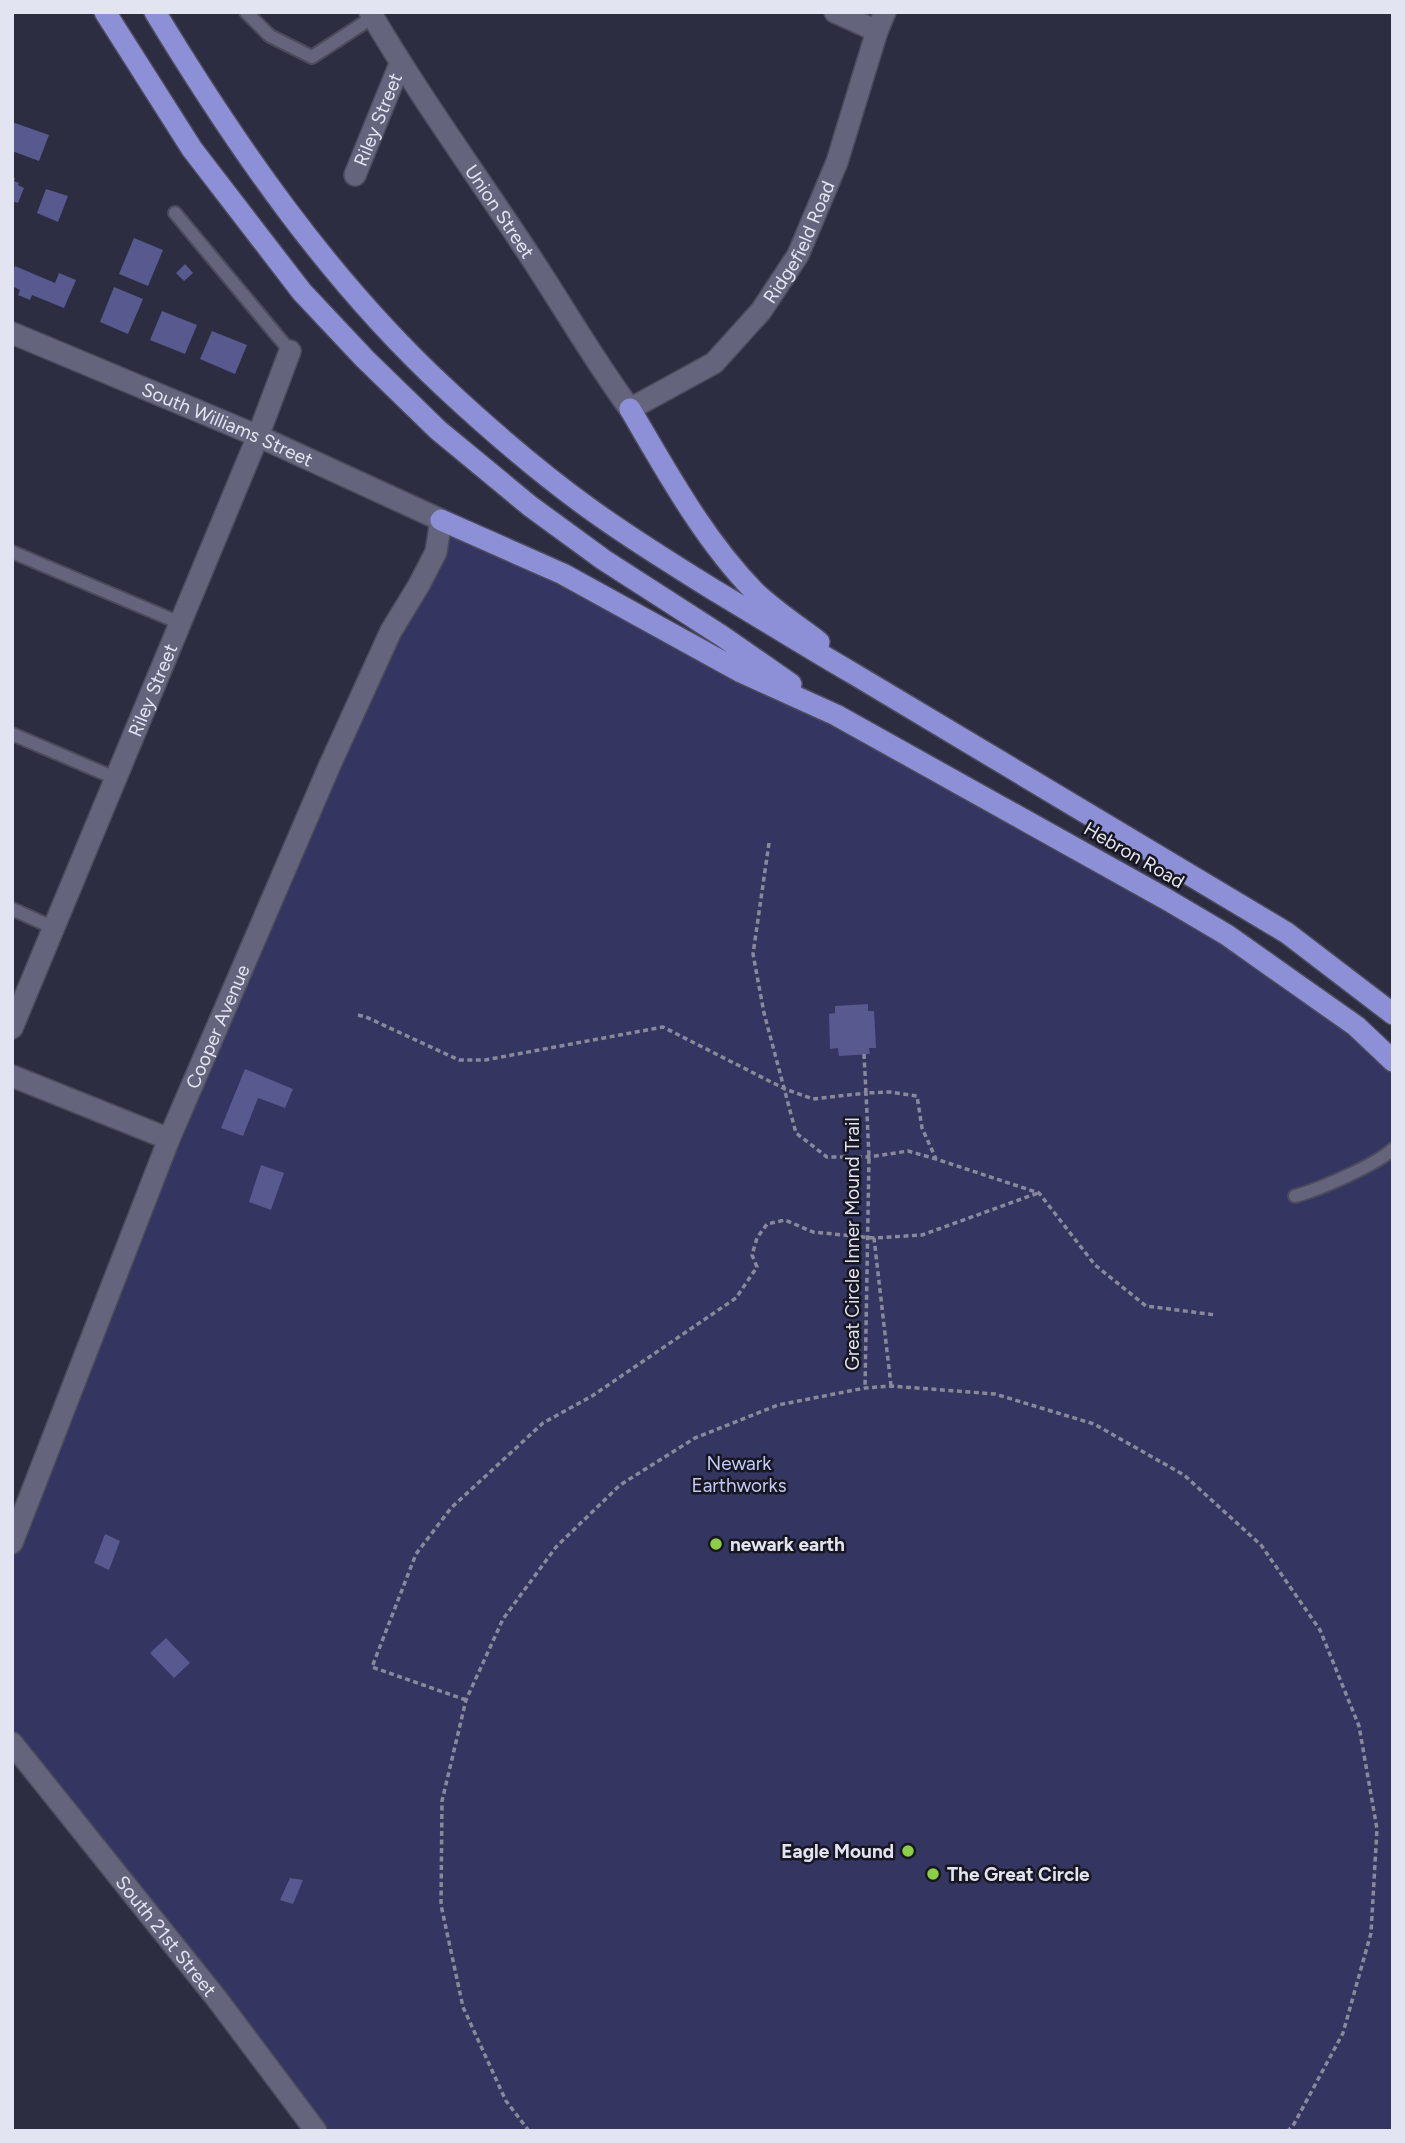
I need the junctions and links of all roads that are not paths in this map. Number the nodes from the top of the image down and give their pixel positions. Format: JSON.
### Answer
{"nodes":[{"id":1,"x":105,"y":12,"type":"edge"},
{"id":2,"x":155,"y":12,"type":"edge"},
{"id":3,"x":246,"y":12,"type":"edge"},
{"id":4,"x":835,"y":12,"type":"edge"},
{"id":5,"x":372,"y":15,"type":"edge"},
{"id":6,"x":881,"y":22,"type":"edge"},
{"id":7,"x":400,"y":64,"type":"junction"},
{"id":8,"x":355,"y":175,"type":"dead end"},
{"id":9,"x":175,"y":213,"type":"dead end"},
{"id":10,"x":12,"y":333,"type":"edge"},
{"id":11,"x":290,"y":351,"type":"joint"},
{"id":12,"x":630,"y":409,"type":"junction"},
{"id":13,"x":258,"y":436,"type":"junction"},
{"id":14,"x":441,"y":520,"type":"junction"},
{"id":15,"x":12,"y":552,"type":"edge"},
{"id":16,"x":180,"y":623,"type":"junction"},
{"id":17,"x":854,"y":674,"type":"junction"},
{"id":18,"x":836,"y":715,"type":"junction"},
{"id":19,"x":12,"y":734,"type":"edge"},
{"id":20,"x":115,"y":778,"type":"junction"},
{"id":21,"x":12,"y":909,"type":"edge"},
{"id":22,"x":54,"y":928,"type":"junction"},
{"id":23,"x":1393,"y":1014,"type":"edge"},
{"id":24,"x":12,"y":1028,"type":"edge"},
{"id":25,"x":1393,"y":1061,"type":"edge"},
{"id":26,"x":12,"y":1076,"type":"edge"},
{"id":27,"x":169,"y":1139,"type":"junction"},
{"id":28,"x":1393,"y":1149,"type":"edge"},
{"id":29,"x":1295,"y":1196,"type":"dead end"},
{"id":30,"x":12,"y":1543,"type":"edge"},
{"id":31,"x":12,"y":1743,"type":"edge"},
{"id":32,"x":308,"y":2127,"type":"edge"}],
"edges":[{"from":1,"to":18,"type":"highway"},
{"from":2,"to":17,"type":"highway"},
{"from":3,"to":5,"type":"lane"},
{"from":4,"to":6,"type":"street"},
{"from":5,"to":7,"type":"street","name":"Union Street"},
{"from":6,"to":12,"type":"street","name":"Ridgefield Road"},
{"from":7,"to":8,"type":"street","name":"Riley Street"},
{"from":7,"to":12,"type":"street","name":"Union Street"},
{"from":9,"to":11,"type":"lane"},
{"from":10,"to":13,"type":"street","name":"South Williams Street"},
{"from":11,"to":13,"type":"street","name":"Riley Street"},
{"from":12,"to":17,"type":"highway"},
{"from":13,"to":14,"type":"street","name":"South Williams Street"},
{"from":13,"to":16,"type":"street","name":"Riley Street"},
{"from":14,"to":18,"type":"highway"},
{"from":14,"to":27,"type":"street","name":"Cooper Avenue"},
{"from":15,"to":16,"type":"lane"},
{"from":16,"to":20,"type":"street","name":"Riley Street"},
{"from":17,"to":23,"type":"highway","name":"Hebron Road"},
{"from":18,"to":25,"type":"highway","name":"Hebron Road"},
{"from":19,"to":20,"type":"lane"},
{"from":20,"to":22,"type":"street","name":"Riley Street"},
{"from":21,"to":22,"type":"lane"},
{"from":22,"to":24,"type":"street","name":"Riley Street"},
{"from":26,"to":27,"type":"street"},
{"from":27,"to":30,"type":"street","name":"Cooper Avenue"},
{"from":28,"to":29,"type":"lane"},
{"from":31,"to":32,"type":"street","name":"South 21st Street"}]}
